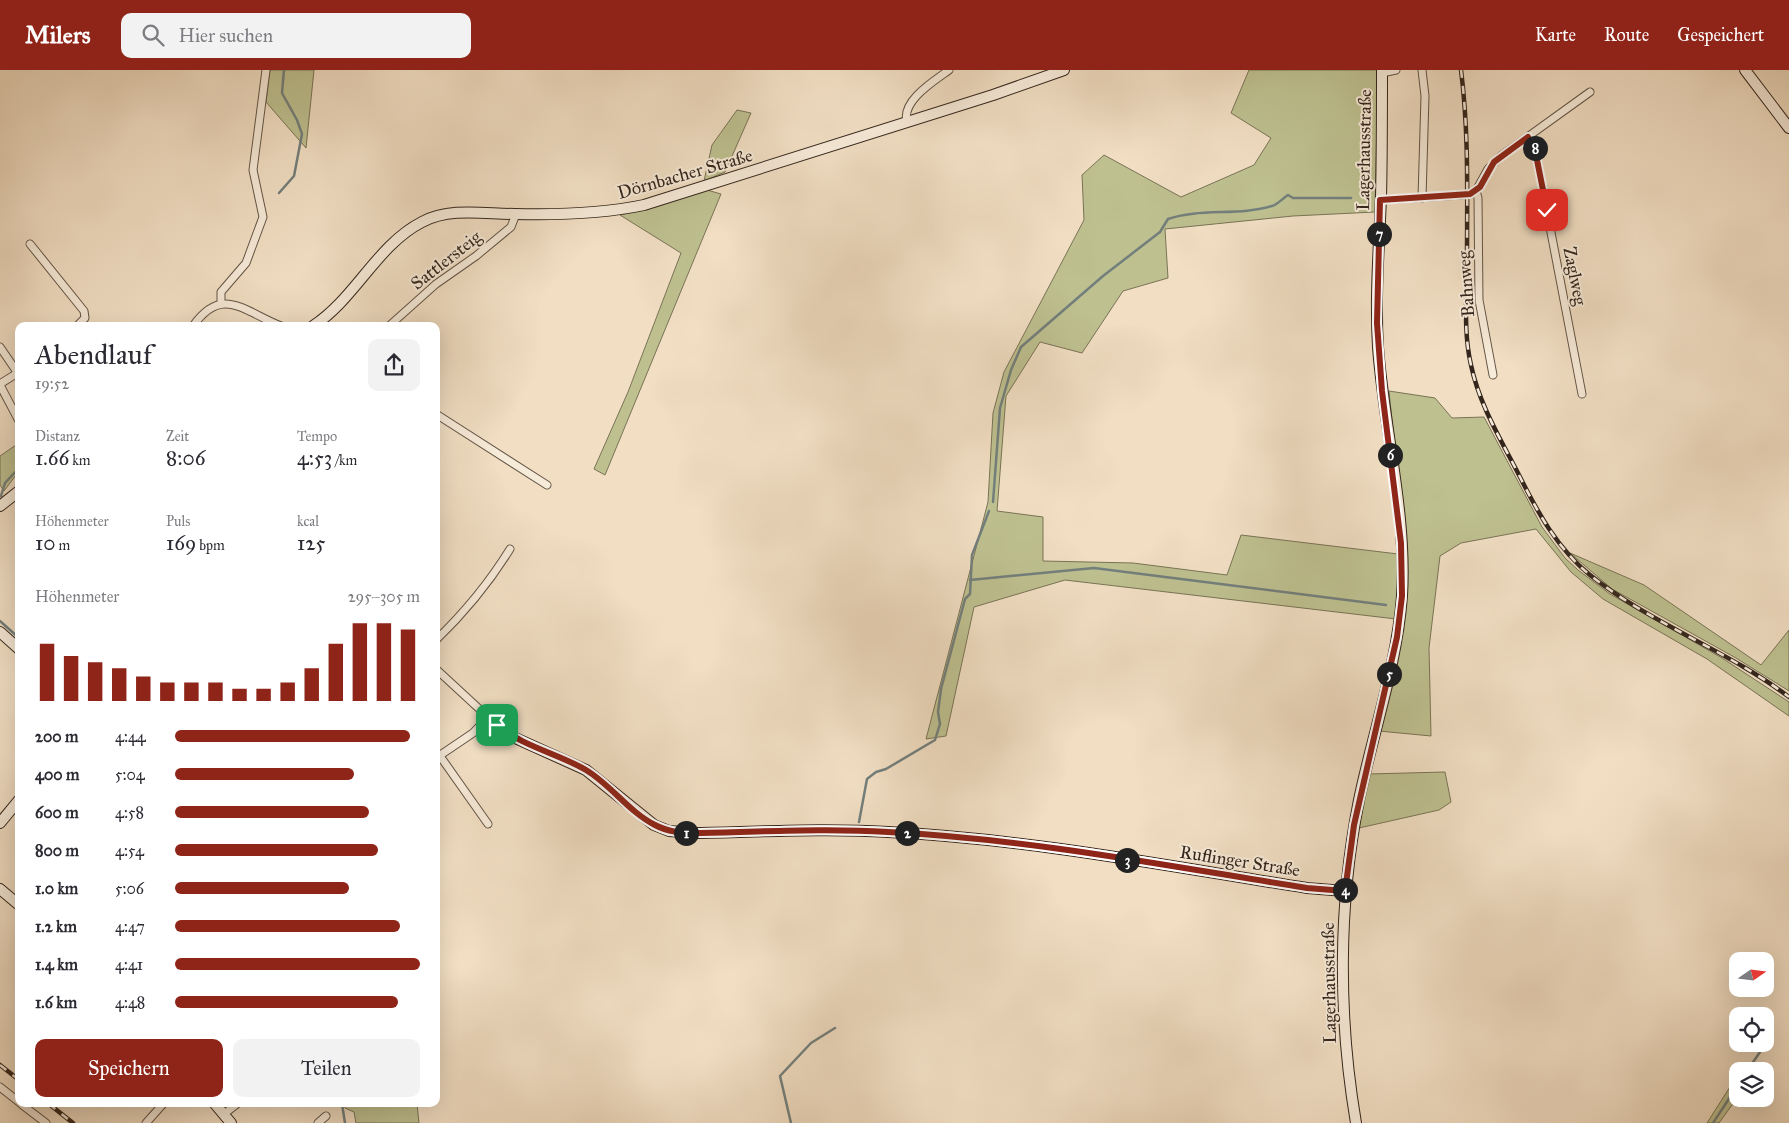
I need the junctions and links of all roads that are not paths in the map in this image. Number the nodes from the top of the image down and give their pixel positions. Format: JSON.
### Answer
{"nodes":[{"id":1,"x":266,"y":70,"type":"edge"},
{"id":2,"x":949,"y":70,"type":"edge"},
{"id":3,"x":1064,"y":70,"type":"edge"},
{"id":4,"x":1396,"y":70,"type":"edge"},
{"id":5,"x":1422,"y":70,"type":"edge"},
{"id":6,"x":1745,"y":70,"type":"edge"},
{"id":7,"x":1382,"y":71,"type":"edge"},
{"id":8,"x":1590,"y":92,"type":"dead end"},
{"id":9,"x":907,"y":122,"type":"junction"},
{"id":10,"x":1789,"y":128,"type":"edge"},
{"id":11,"x":1528,"y":137,"type":"junction"},
{"id":12,"x":1476,"y":191,"type":"junction"},
{"id":13,"x":1422,"y":198,"type":"junction"},
{"id":14,"x":1380,"y":200,"type":"junction"},
{"id":15,"x":516,"y":214,"type":"junction"},
{"id":16,"x":30,"y":244,"type":"dead end"},
{"id":17,"x":221,"y":303,"type":"junction"},
{"id":18,"x":81,"y":322,"type":"edge"},
{"id":19,"x":196,"y":322,"type":"edge"},
{"id":20,"x":272,"y":322,"type":"edge"},
{"id":21,"x":318,"y":322,"type":"edge"},
{"id":22,"x":393,"y":322,"type":"edge"},
{"id":23,"x":0,"y":347,"type":"edge"},
{"id":24,"x":15,"y":368,"type":"edge"},
{"id":25,"x":15,"y":374,"type":"edge"},
{"id":26,"x":1493,"y":375,"type":"dead end"},
{"id":27,"x":0,"y":384,"type":"edge"},
{"id":28,"x":1582,"y":394,"type":"dead end"},
{"id":29,"x":15,"y":413,"type":"edge"},
{"id":30,"x":440,"y":417,"type":"edge"},
{"id":31,"x":547,"y":485,"type":"dead end"},
{"id":32,"x":15,"y":495,"type":"edge"},
{"id":33,"x":0,"y":506,"type":"edge"},
{"id":34,"x":510,"y":549,"type":"dead end"},
{"id":35,"x":0,"y":632,"type":"edge"},
{"id":36,"x":440,"y":636,"type":"edge"},
{"id":37,"x":15,"y":645,"type":"edge"},
{"id":38,"x":440,"y":673,"type":"edge"},
{"id":39,"x":488,"y":717,"type":"junction"},
{"id":40,"x":440,"y":756,"type":"edge"},
{"id":41,"x":440,"y":760,"type":"edge"},
{"id":42,"x":15,"y":805,"type":"edge"},
{"id":43,"x":0,"y":824,"type":"edge"},
{"id":44,"x":488,"y":824,"type":"dead end"},
{"id":45,"x":0,"y":889,"type":"edge"},
{"id":46,"x":1345,"y":891,"type":"junction"},
{"id":47,"x":15,"y":902,"type":"edge"},
{"id":48,"x":0,"y":1087,"type":"edge"},
{"id":49,"x":15,"y":1099,"type":"edge"},
{"id":50,"x":25,"y":1107,"type":"edge"},
{"id":51,"x":160,"y":1107,"type":"edge"},
{"id":52,"x":218,"y":1107,"type":"edge"},
{"id":53,"x":232,"y":1107,"type":"edge"},
{"id":54,"x":224,"y":1114,"type":"junction"},
{"id":55,"x":326,"y":1116,"type":"dead end"},
{"id":56,"x":46,"y":1123,"type":"edge"},
{"id":57,"x":146,"y":1123,"type":"edge"},
{"id":58,"x":231,"y":1123,"type":"edge"},
{"id":59,"x":318,"y":1123,"type":"edge"},
{"id":60,"x":1356,"y":1123,"type":"edge"}],
"edges":[{"from":1,"to":17,"type":"street"},
{"from":2,"to":9,"type":"street"},
{"from":3,"to":9,"type":"street","name":"Dörnbacher Straße"},
{"from":4,"to":7,"type":"street"},
{"from":5,"to":13,"type":"street"},
{"from":6,"to":10,"type":"street"},
{"from":7,"to":14,"type":"street","name":"Lagerhausstraße"},
{"from":8,"to":11,"type":"street"},
{"from":9,"to":15,"type":"street","name":"Dörnbacher Straße"},
{"from":11,"to":12,"type":"street"},
{"from":11,"to":28,"type":"street","name":"Zaglweg"},
{"from":12,"to":13,"type":"street"},
{"from":12,"to":26,"type":"street","name":"Bahnweg"},
{"from":13,"to":14,"type":"street"},
{"from":14,"to":46,"type":"street","name":"Lagerhausstraße"},
{"from":15,"to":21,"type":"street","name":"Dörnbacher Straße"},
{"from":15,"to":22,"type":"street","name":"Sattlersteig"},
{"from":16,"to":18,"type":"street"},
{"from":17,"to":19,"type":"street"},
{"from":17,"to":20,"type":"street"},
{"from":23,"to":24,"type":"street"},
{"from":25,"to":27,"type":"street"},
{"from":27,"to":29,"type":"street"},
{"from":30,"to":31,"type":"street"},
{"from":32,"to":33,"type":"street"},
{"from":34,"to":36,"type":"street"},
{"from":35,"to":37,"type":"street"},
{"from":38,"to":39,"type":"street","name":"Ruflinger Straße"},
{"from":39,"to":40,"type":"street"},
{"from":39,"to":46,"type":"street","name":"Ruflinger Straße"},
{"from":41,"to":44,"type":"street"},
{"from":42,"to":43,"type":"street"},
{"from":45,"to":47,"type":"street"},
{"from":46,"to":60,"type":"street","name":"Lagerhausstraße"},
{"from":48,"to":49,"type":"street"},
{"from":50,"to":56,"type":"street"},
{"from":51,"to":57,"type":"street"},
{"from":52,"to":54,"type":"street"},
{"from":53,"to":54,"type":"street"},
{"from":54,"to":58,"type":"street"},
{"from":55,"to":59,"type":"street"}]}
